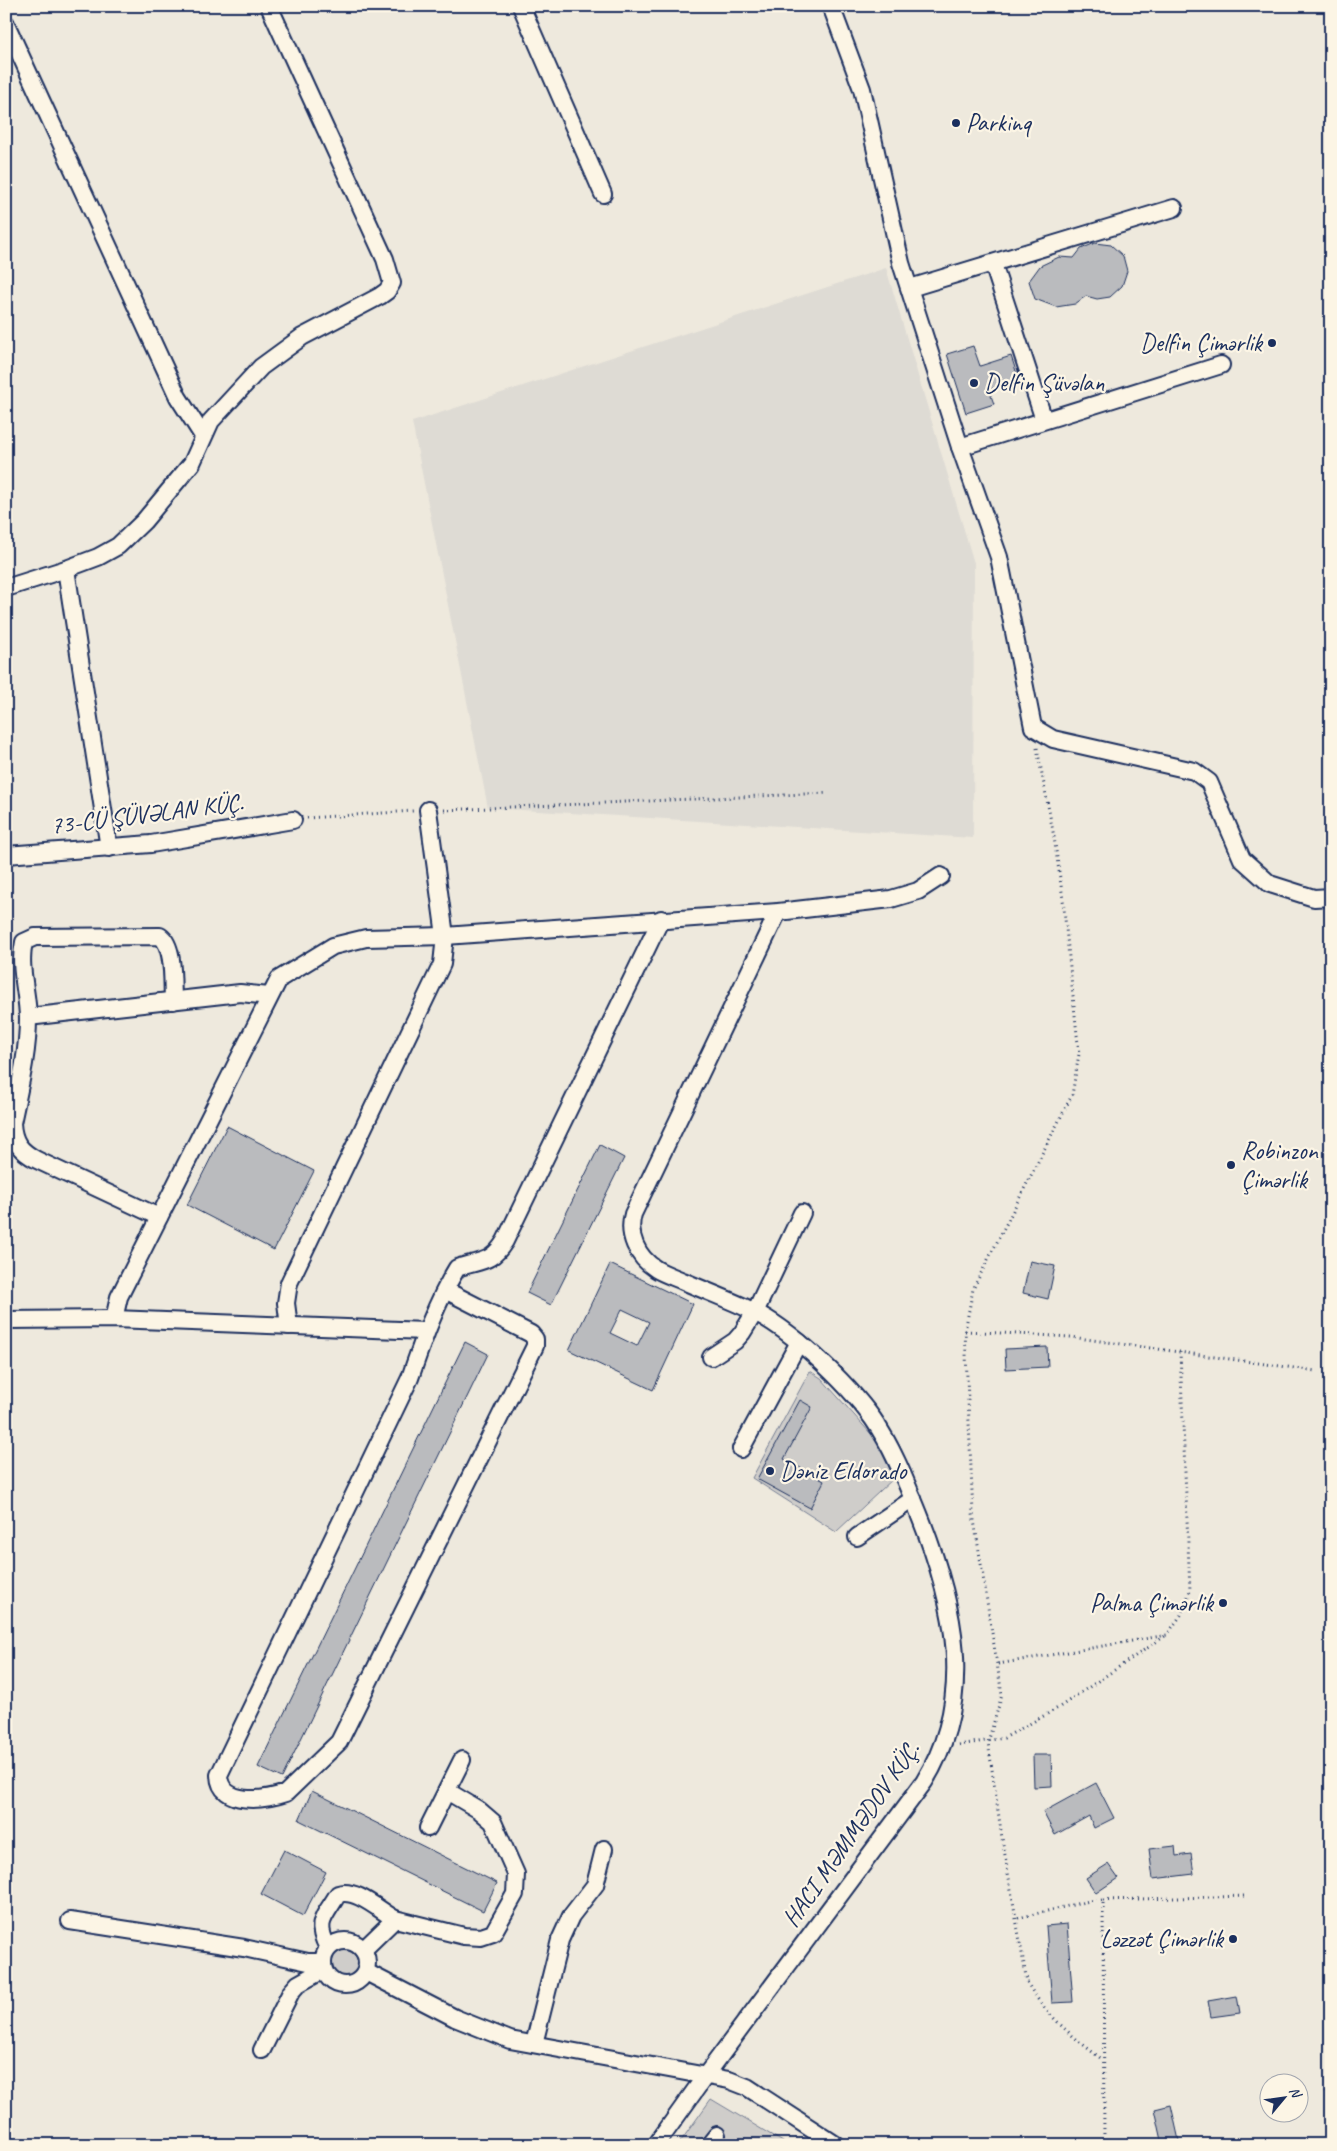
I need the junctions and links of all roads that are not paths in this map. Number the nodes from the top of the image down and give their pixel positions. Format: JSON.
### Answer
{"nodes":[{"id":1,"x":269,"y":6,"type":"edge"},
{"id":2,"x":521,"y":6,"type":"edge"},
{"id":3,"x":830,"y":6,"type":"edge"},
{"id":4,"x":6,"y":24,"type":"edge"},
{"id":5,"x":602,"y":194,"type":"dead end"},
{"id":6,"x":1174,"y":208,"type":"dead end"},
{"id":7,"x":993,"y":264,"type":"junction"},
{"id":8,"x":910,"y":288,"type":"junction"},
{"id":9,"x":1221,"y":365,"type":"dead end"},
{"id":10,"x":1044,"y":420,"type":"junction"},
{"id":11,"x":203,"y":436,"type":"junction"},
{"id":12,"x":960,"y":447,"type":"junction"},
{"id":13,"x":66,"y":569,"type":"junction"},
{"id":14,"x":6,"y":588,"type":"edge"},
{"id":15,"x":428,"y":810,"type":"road end"},
{"id":16,"x":293,"y":820,"type":"road end"},
{"id":17,"x":109,"y":848,"type":"junction"},
{"id":18,"x":6,"y":855,"type":"edge"},
{"id":19,"x":941,"y":876,"type":"dead end"},
{"id":20,"x":1331,"y":897,"type":"edge"},
{"id":21,"x":778,"y":912,"type":"junction"},
{"id":22,"x":661,"y":919,"type":"junction"},
{"id":23,"x":446,"y":936,"type":"junction"},
{"id":24,"x":269,"y":996,"type":"junction"},
{"id":25,"x":173,"y":1001,"type":"junction"},
{"id":26,"x":28,"y":1017,"type":"junction"},
{"id":27,"x":802,"y":1213,"type":"dead end"},
{"id":28,"x":159,"y":1217,"type":"junction"},
{"id":29,"x":445,"y":1290,"type":"junction"},
{"id":30,"x":755,"y":1312,"type":"junction"},
{"id":31,"x":114,"y":1319,"type":"junction"},
{"id":32,"x":6,"y":1320,"type":"edge"},
{"id":33,"x":289,"y":1326,"type":"junction"},
{"id":34,"x":426,"y":1331,"type":"junction"},
{"id":35,"x":799,"y":1342,"type":"junction"},
{"id":36,"x":711,"y":1356,"type":"dead end"},
{"id":37,"x":741,"y":1450,"type":"dead end"},
{"id":38,"x":913,"y":1499,"type":"junction"},
{"id":39,"x":857,"y":1537,"type":"dead end"},
{"id":40,"x":462,"y":1760,"type":"dead end"},
{"id":41,"x":447,"y":1791,"type":"junction"},
{"id":42,"x":428,"y":1828,"type":"dead end"},
{"id":43,"x":604,"y":1848,"type":"dead end"},
{"id":44,"x":70,"y":1920,"type":"dead end"},
{"id":45,"x":395,"y":1920,"type":"junction"},
{"id":46,"x":363,"y":1950,"type":"junction"},
{"id":47,"x":325,"y":1960,"type":"junction"},
{"id":48,"x":366,"y":1972,"type":"junction"},
{"id":49,"x":534,"y":2044,"type":"junction"},
{"id":50,"x":262,"y":2050,"type":"dead end"},
{"id":51,"x":706,"y":2075,"type":"junction"},
{"id":52,"x":656,"y":2145,"type":"edge"},
{"id":53,"x":836,"y":2145,"type":"edge"}],
"edges":[{"from":1,"to":11,"type":"street"},
{"from":2,"to":5,"type":"street"},
{"from":3,"to":8,"type":"street"},
{"from":4,"to":11,"type":"street"},
{"from":6,"to":7,"type":"street"},
{"from":7,"to":8,"type":"street"},
{"from":7,"to":10,"type":"street"},
{"from":8,"to":12,"type":"street"},
{"from":9,"to":10,"type":"street"},
{"from":10,"to":12,"type":"street"},
{"from":11,"to":13,"type":"street"},
{"from":12,"to":20,"type":"street"},
{"from":13,"to":14,"type":"street"},
{"from":13,"to":17,"type":"street"},
{"from":15,"to":23,"type":"street"},
{"from":16,"to":17,"type":"street","name":"73-CÜ ŞÜVƏLAN KÜÇ."},
{"from":17,"to":18,"type":"street","name":"73-CÜ ŞÜVƏLAN KÜÇ."},
{"from":19,"to":21,"type":"street"},
{"from":21,"to":22,"type":"street"},
{"from":21,"to":30,"type":"street"},
{"from":22,"to":23,"type":"street"},
{"from":22,"to":29,"type":"street"},
{"from":23,"to":24,"type":"street"},
{"from":23,"to":33,"type":"street"},
{"from":24,"to":25,"type":"street"},
{"from":24,"to":28,"type":"street"},
{"from":25,"to":26,"type":"street"},
{"from":25,"to":26,"type":"street"},
{"from":26,"to":28,"type":"street"},
{"from":27,"to":30,"type":"street"},
{"from":28,"to":31,"type":"street"},
{"from":29,"to":34,"type":"street"},
{"from":29,"to":34,"type":"street"},
{"from":30,"to":35,"type":"street"},
{"from":30,"to":36,"type":"street"},
{"from":31,"to":32,"type":"street"},
{"from":31,"to":33,"type":"street"},
{"from":33,"to":34,"type":"street"},
{"from":35,"to":37,"type":"street"},
{"from":35,"to":38,"type":"street"},
{"from":38,"to":39,"type":"street"},
{"from":38,"to":51,"type":"street"},
{"from":40,"to":41,"type":"street"},
{"from":41,"to":42,"type":"street"},
{"from":41,"to":45,"type":"street"},
{"from":43,"to":49,"type":"street"},
{"from":44,"to":47,"type":"street"},
{"from":45,"to":46,"type":"street"},
{"from":45,"to":47,"type":"street"},
{"from":46,"to":47,"type":"street"},
{"from":46,"to":48,"type":"street"},
{"from":47,"to":48,"type":"street"},
{"from":47,"to":50,"type":"street"},
{"from":48,"to":49,"type":"street"},
{"from":49,"to":51,"type":"street"},
{"from":51,"to":52,"type":"street"},
{"from":51,"to":53,"type":"street"}]}
